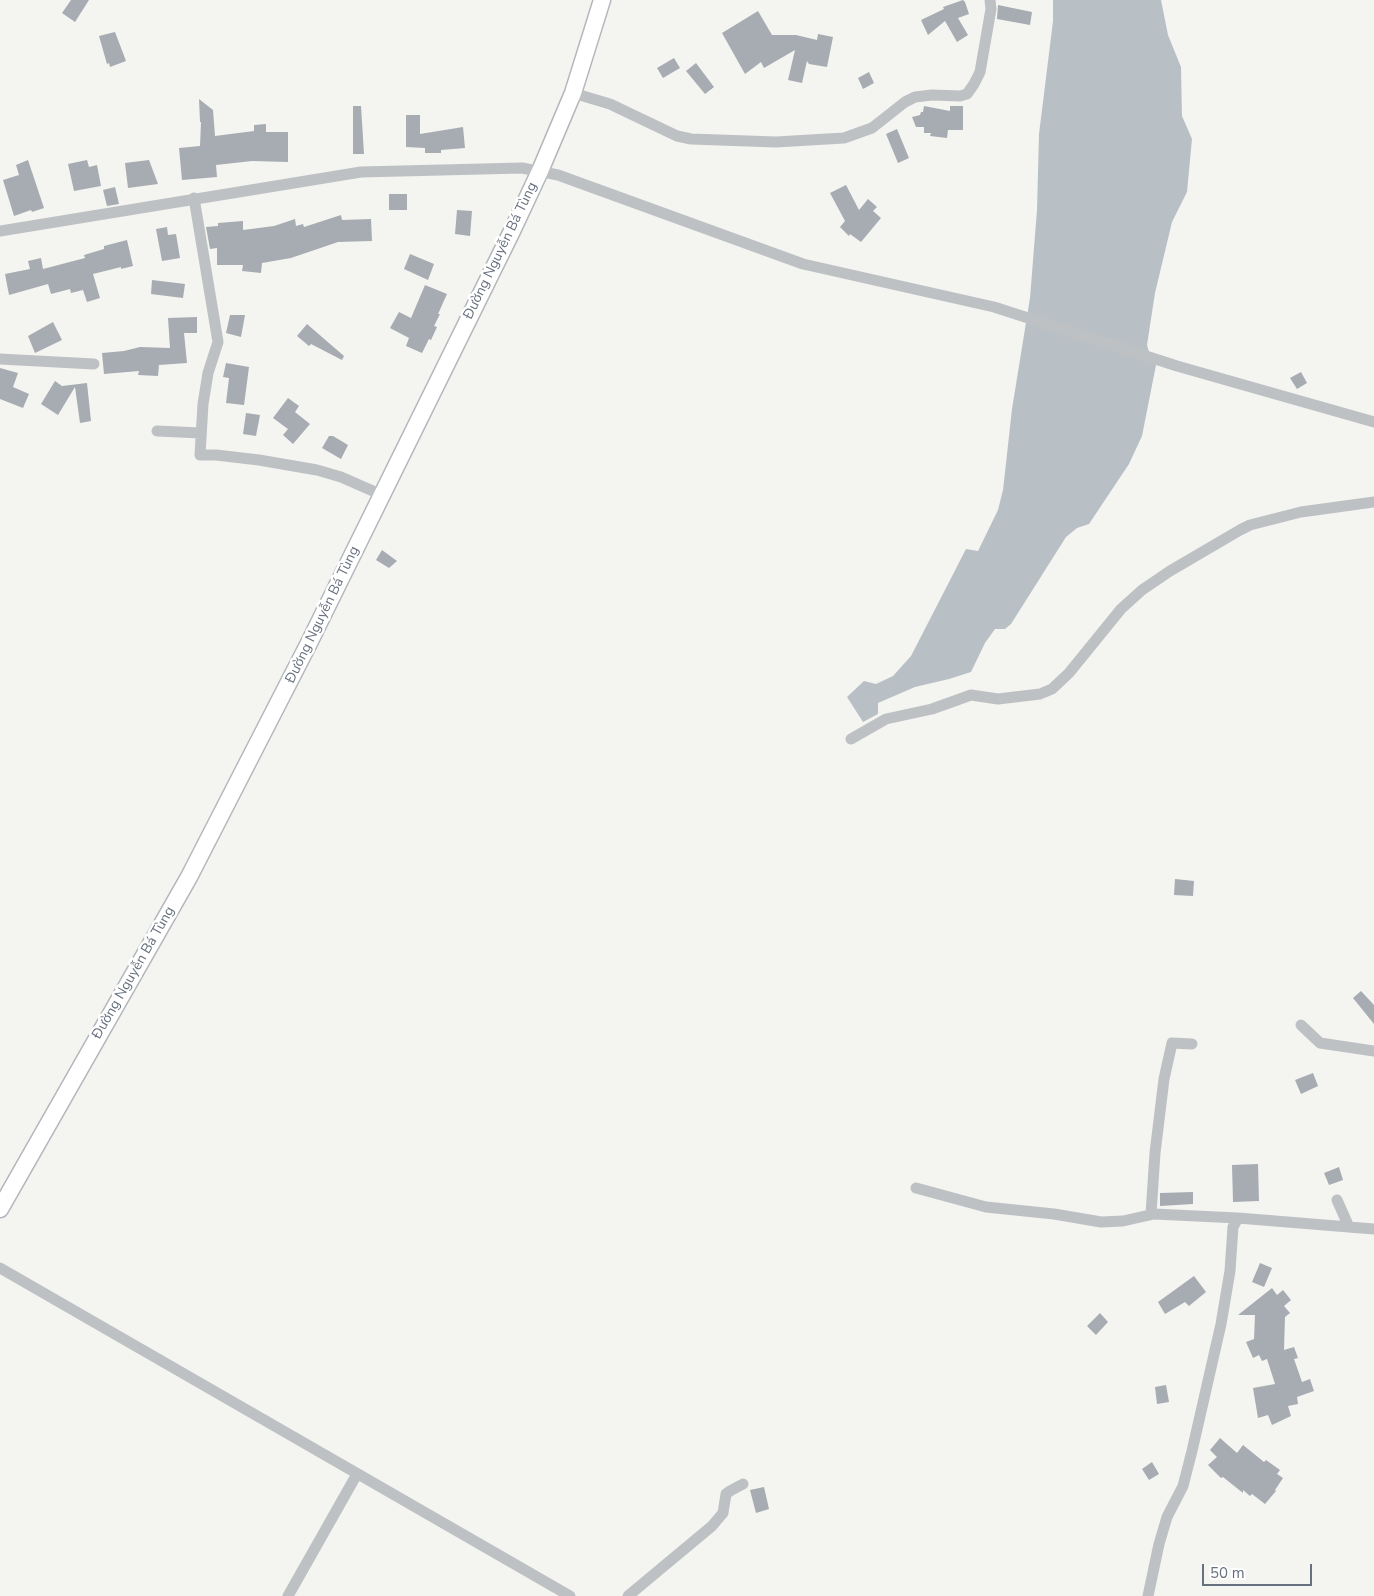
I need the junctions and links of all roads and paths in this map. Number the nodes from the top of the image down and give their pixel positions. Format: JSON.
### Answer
{"nodes":[{"id":1,"x":602,"y":0,"type":"edge"},
{"id":2,"x":990,"y":0,"type":"edge"},
{"id":3,"x":573,"y":93,"type":"junction"},
{"id":4,"x":540,"y":171,"type":"junction"},
{"id":5,"x":194,"y":198,"type":"junction"},
{"id":6,"x":0,"y":231,"type":"edge"},
{"id":7,"x":0,"y":358,"type":"edge"},
{"id":8,"x":94,"y":364,"type":"dead end"},
{"id":9,"x":1374,"y":422,"type":"edge"},
{"id":10,"x":157,"y":431,"type":"dead end"},
{"id":11,"x":201,"y":433,"type":"junction"},
{"id":12,"x":379,"y":500,"type":"junction"},
{"id":13,"x":1374,"y":502,"type":"edge"},
{"id":14,"x":851,"y":739,"type":"dead end"},
{"id":15,"x":1301,"y":1024,"type":"dead end"},
{"id":16,"x":1192,"y":1044,"type":"dead end"},
{"id":17,"x":1374,"y":1051,"type":"edge"},
{"id":18,"x":916,"y":1188,"type":"dead end"},
{"id":19,"x":1337,"y":1200,"type":"dead end"},
{"id":20,"x":0,"y":1209,"type":"edge"},
{"id":21,"x":1151,"y":1214,"type":"junction"},
{"id":22,"x":1238,"y":1218,"type":"junction"},
{"id":23,"x":1349,"y":1227,"type":"junction"},
{"id":24,"x":1374,"y":1229,"type":"edge"},
{"id":25,"x":0,"y":1268,"type":"edge"},
{"id":26,"x":358,"y":1474,"type":"junction"},
{"id":27,"x":744,"y":1484,"type":"dead end"},
{"id":28,"x":288,"y":1596,"type":"edge"},
{"id":29,"x":570,"y":1596,"type":"edge"},
{"id":30,"x":628,"y":1596,"type":"edge"},
{"id":31,"x":1148,"y":1596,"type":"edge"}],
"edges":[{"from":1,"to":3,"type":"main road","name":"Đường Nguyễn Bá Tùng"},
{"from":2,"to":3,"type":"street"},
{"from":3,"to":4,"type":"main road","name":"Đường Nguyễn Bá Tùng"},
{"from":4,"to":5,"type":"street"},
{"from":4,"to":9,"type":"street"},
{"from":4,"to":12,"type":"main road","name":"Đường Nguyễn Bá Tùng"},
{"from":5,"to":6,"type":"street"},
{"from":5,"to":11,"type":"street"},
{"from":7,"to":8,"type":"street"},
{"from":10,"to":11,"type":"street"},
{"from":11,"to":12,"type":"street"},
{"from":12,"to":20,"type":"main road","name":"Đường Nguyễn Bá Tùng"},
{"from":13,"to":14,"type":"street"},
{"from":15,"to":17,"type":"street"},
{"from":16,"to":21,"type":"street"},
{"from":18,"to":21,"type":"street"},
{"from":19,"to":23,"type":"street"},
{"from":21,"to":22,"type":"street"},
{"from":22,"to":23,"type":"street"},
{"from":22,"to":31,"type":"street"},
{"from":23,"to":24,"type":"street"},
{"from":25,"to":26,"type":"street"},
{"from":26,"to":28,"type":"street"},
{"from":26,"to":29,"type":"street"},
{"from":27,"to":30,"type":"street"}]}
